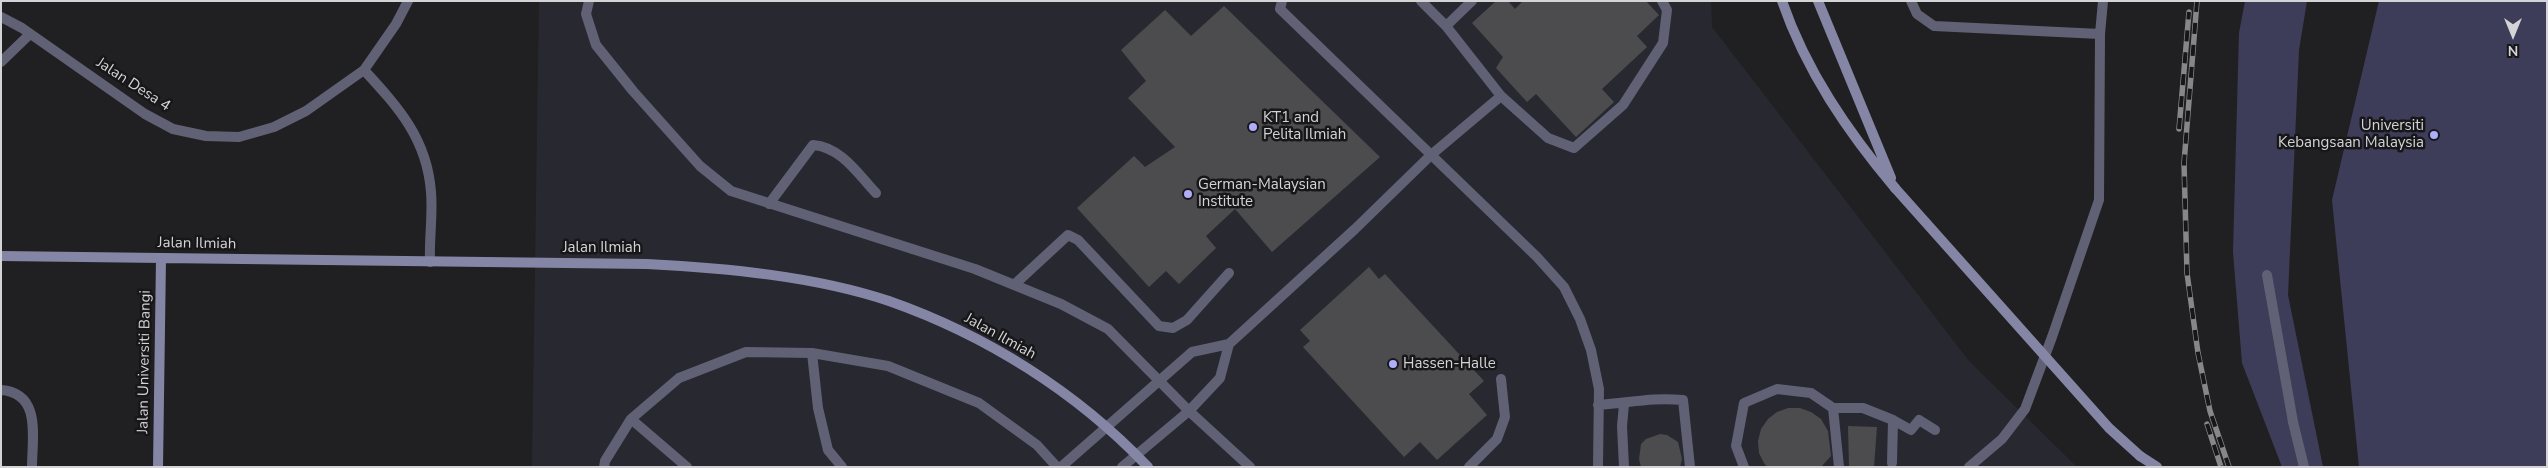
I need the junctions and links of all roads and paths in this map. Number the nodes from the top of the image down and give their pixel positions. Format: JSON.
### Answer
{"nodes":[{"id":1,"x":408,"y":1,"type":"edge"},
{"id":2,"x":588,"y":1,"type":"edge"},
{"id":3,"x":1271,"y":1,"type":"edge"},
{"id":4,"x":1421,"y":1,"type":"edge"},
{"id":5,"x":1472,"y":1,"type":"edge"},
{"id":6,"x":1662,"y":1,"type":"edge"},
{"id":7,"x":1782,"y":1,"type":"edge"},
{"id":8,"x":1818,"y":1,"type":"edge"},
{"id":9,"x":1911,"y":1,"type":"edge"},
{"id":10,"x":2103,"y":1,"type":"edge"},
{"id":11,"x":1281,"y":5,"type":"edge"},
{"id":12,"x":1,"y":18,"type":"edge"},
{"id":13,"x":1446,"y":26,"type":"junction"},
{"id":14,"x":30,"y":34,"type":"junction"},
{"id":15,"x":2100,"y":34,"type":"junction"},
{"id":16,"x":1,"y":62,"type":"edge"},
{"id":17,"x":364,"y":70,"type":"junction"},
{"id":18,"x":1501,"y":96,"type":"junction"},
{"id":19,"x":1432,"y":155,"type":"junction"},
{"id":20,"x":1895,"y":188,"type":"junction"},
{"id":21,"x":876,"y":193,"type":"dead end"},
{"id":22,"x":769,"y":204,"type":"junction"},
{"id":23,"x":1,"y":256,"type":"edge"},
{"id":24,"x":161,"y":258,"type":"junction"},
{"id":25,"x":430,"y":262,"type":"junction"},
{"id":26,"x":1229,"y":273,"type":"dead end"},
{"id":27,"x":2267,"y":275,"type":"dead end"},
{"id":28,"x":1015,"y":284,"type":"junction"},
{"id":29,"x":1229,"y":344,"type":"junction"},
{"id":30,"x":812,"y":353,"type":"junction"},
{"id":31,"x":1501,"y":379,"type":"dead end"},
{"id":32,"x":1159,"y":381,"type":"junction"},
{"id":33,"x":1,"y":390,"type":"edge"},
{"id":34,"x":1624,"y":404,"type":"junction"},
{"id":35,"x":1598,"y":405,"type":"junction"},
{"id":36,"x":1833,"y":408,"type":"junction"},
{"id":37,"x":1189,"y":410,"type":"junction"},
{"id":38,"x":631,"y":419,"type":"junction"},
{"id":39,"x":1893,"y":420,"type":"junction"},
{"id":40,"x":1106,"y":427,"type":"junction"},
{"id":41,"x":1935,"y":430,"type":"dead end"},
{"id":42,"x":1136,"y":455,"type":"junction"},
{"id":43,"x":1892,"y":463,"type":"dead end"},
{"id":44,"x":32,"y":467,"type":"edge"},
{"id":45,"x":158,"y":467,"type":"edge"},
{"id":46,"x":604,"y":467,"type":"edge"},
{"id":47,"x":687,"y":467,"type":"edge"},
{"id":48,"x":842,"y":467,"type":"edge"},
{"id":49,"x":1057,"y":467,"type":"edge"},
{"id":50,"x":1061,"y":467,"type":"edge"},
{"id":51,"x":1122,"y":467,"type":"edge"},
{"id":52,"x":1148,"y":467,"type":"edge"},
{"id":53,"x":1250,"y":467,"type":"edge"},
{"id":54,"x":1469,"y":467,"type":"edge"},
{"id":55,"x":1598,"y":467,"type":"edge"},
{"id":56,"x":1624,"y":467,"type":"edge"},
{"id":57,"x":1690,"y":467,"type":"edge"},
{"id":58,"x":1744,"y":467,"type":"edge"},
{"id":59,"x":1839,"y":467,"type":"edge"},
{"id":60,"x":1969,"y":467,"type":"edge"},
{"id":61,"x":2157,"y":467,"type":"edge"},
{"id":62,"x":2304,"y":467,"type":"edge"}],
"edges":[{"from":1,"to":17,"type":"street","name":"Jalan Desa 4"},
{"from":2,"to":22,"type":"street"},
{"from":3,"to":11,"type":"street"},
{"from":4,"to":13,"type":"street"},
{"from":5,"to":13,"type":"street"},
{"from":6,"to":18,"type":"street"},
{"from":7,"to":20,"type":"street"},
{"from":8,"to":20,"type":"street"},
{"from":9,"to":15,"type":"street"},
{"from":10,"to":15,"type":"street"},
{"from":11,"to":19,"type":"street"},
{"from":12,"to":14,"type":"street","name":"Jalan Desa 4"},
{"from":13,"to":18,"type":"street"},
{"from":14,"to":16,"type":"street"},
{"from":14,"to":17,"type":"street","name":"Jalan Desa 4"},
{"from":15,"to":60,"type":"street"},
{"from":17,"to":25,"type":"street"},
{"from":18,"to":19,"type":"street"},
{"from":19,"to":29,"type":"street"},
{"from":19,"to":35,"type":"street"},
{"from":20,"to":61,"type":"street","bridge":true},
{"from":21,"to":22,"type":"street"},
{"from":22,"to":28,"type":"street"},
{"from":23,"to":24,"type":"street","name":"Jalan Ilmiah"},
{"from":24,"to":25,"type":"street","name":"Jalan Ilmiah"},
{"from":24,"to":45,"type":"street","name":"Jalan Universiti Bangi"},
{"from":25,"to":40,"type":"street","name":"Jalan Ilmiah"},
{"from":26,"to":28,"type":"street"},
{"from":27,"to":62,"type":"street"},
{"from":28,"to":32,"type":"street"},
{"from":29,"to":32,"type":"street"},
{"from":29,"to":37,"type":"street"},
{"from":30,"to":38,"type":"street"},
{"from":30,"to":48,"type":"street"},
{"from":30,"to":49,"type":"street"},
{"from":31,"to":54,"type":"street"},
{"from":32,"to":37,"type":"street"},
{"from":32,"to":40,"type":"street"},
{"from":33,"to":44,"type":"street"},
{"from":34,"to":35,"type":"street"},
{"from":34,"to":56,"type":"street"},
{"from":34,"to":57,"type":"street"},
{"from":35,"to":55,"type":"street"},
{"from":36,"to":39,"type":"street"},
{"from":36,"to":58,"type":"street"},
{"from":36,"to":59,"type":"street"},
{"from":37,"to":42,"type":"street"},
{"from":37,"to":53,"type":"street"},
{"from":38,"to":46,"type":"street"},
{"from":38,"to":47,"type":"street"},
{"from":39,"to":41,"type":"street"},
{"from":39,"to":43,"type":"street"},
{"from":40,"to":42,"type":"street","name":"Jalan Ilmiah"},
{"from":40,"to":50,"type":"street"},
{"from":42,"to":51,"type":"street"},
{"from":42,"to":52,"type":"street","name":"Jalan Ilmiah"}]}
